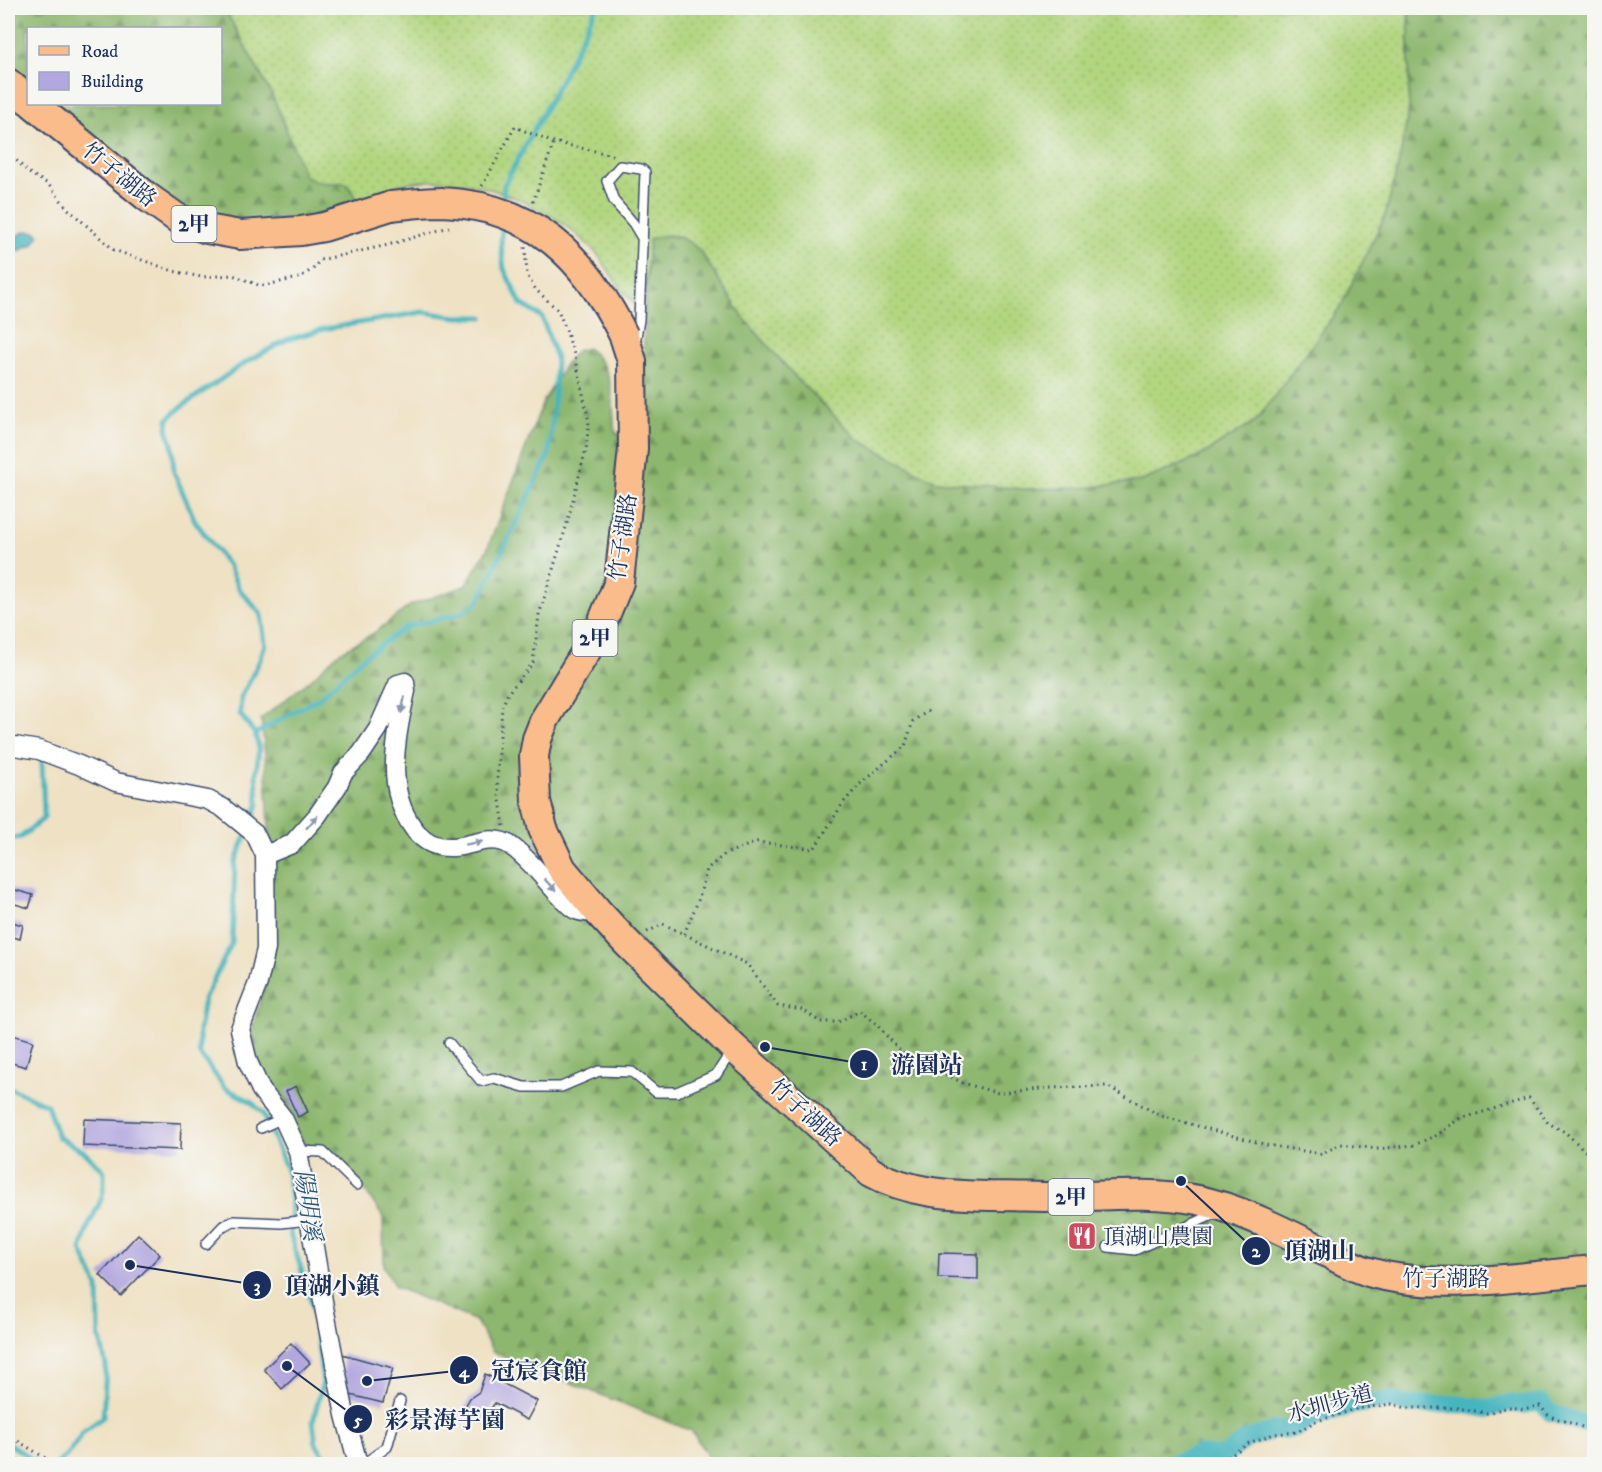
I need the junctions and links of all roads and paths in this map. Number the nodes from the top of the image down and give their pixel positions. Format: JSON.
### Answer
{"nodes":[{"id":1,"x":8,"y":83,"type":"edge"},
{"id":2,"x":27,"y":99,"type":"edge"},
{"id":3,"x":34,"y":105,"type":"edge"},
{"id":4,"x":519,"y":128,"type":"dead end"},
{"id":5,"x":552,"y":142,"type":"junction"},
{"id":6,"x":620,"y":166,"type":"junction"},
{"id":7,"x":530,"y":211,"type":"dead end"},
{"id":8,"x":642,"y":238,"type":"junction"},
{"id":9,"x":525,"y":240,"type":"dead end"},
{"id":10,"x":628,"y":348,"type":"junction"},
{"id":11,"x":930,"y":710,"type":"dead end"},
{"id":12,"x":8,"y":745,"type":"edge"},
{"id":13,"x":509,"y":844,"type":"junction"},
{"id":14,"x":265,"y":855,"type":"junction"},
{"id":15,"x":598,"y":914,"type":"junction"},
{"id":16,"x":684,"y":934,"type":"junction"},
{"id":17,"x":626,"y":942,"type":"junction"},
{"id":18,"x":449,"y":1043,"type":"dead end"},
{"id":19,"x":734,"y":1048,"type":"junction"},
{"id":20,"x":283,"y":1118,"type":"junction"},
{"id":21,"x":261,"y":1128,"type":"dead end"},
{"id":22,"x":298,"y":1151,"type":"junction"},
{"id":23,"x":1594,"y":1159,"type":"edge"},
{"id":24,"x":357,"y":1185,"type":"dead end"},
{"id":25,"x":1227,"y":1209,"type":"junction"},
{"id":26,"x":304,"y":1220,"type":"junction"},
{"id":27,"x":206,"y":1244,"type":"dead end"},
{"id":28,"x":1108,"y":1247,"type":"dead end"},
{"id":29,"x":1594,"y":1270,"type":"edge"},
{"id":30,"x":400,"y":1401,"type":"dead end"},
{"id":31,"x":1594,"y":1431,"type":"edge"},
{"id":32,"x":8,"y":1435,"type":"edge"},
{"id":33,"x":8,"y":1454,"type":"edge"},
{"id":34,"x":1221,"y":1459,"type":"junction"},
{"id":35,"x":26,"y":1464,"type":"edge"},
{"id":36,"x":54,"y":1464,"type":"edge"},
{"id":37,"x":358,"y":1464,"type":"edge"},
{"id":38,"x":1181,"y":1464,"type":"edge"},
{"id":39,"x":1222,"y":1464,"type":"edge"}],
"edges":[{"from":1,"to":2,"type":"main road"},
{"from":3,"to":10,"type":"main road","name":"竹子湖路","number":"2甲","bridge":true},
{"from":4,"to":5,"type":"path"},
{"from":5,"to":6,"type":"path"},
{"from":5,"to":7,"type":"path"},
{"from":6,"to":8,"type":"lane"},
{"from":6,"to":8,"type":"lane"},
{"from":8,"to":10,"type":"lane"},
{"from":9,"to":13,"type":"path"},
{"from":10,"to":15,"type":"main road","name":"竹子湖路","number":"2甲"},
{"from":11,"to":16,"type":"path"},
{"from":12,"to":14,"type":"street"},
{"from":14,"to":13,"type":"street","one_way":true},
{"from":13,"to":15,"type":"street","one_way":true},
{"from":14,"to":20,"type":"street"},
{"from":15,"to":17,"type":"main road","name":"竹子湖路","number":"2甲"},
{"from":16,"to":17,"type":"path"},
{"from":16,"to":23,"type":"path"},
{"from":17,"to":19,"type":"main road","name":"竹子湖路","number":"2甲"},
{"from":18,"to":19,"type":"lane"},
{"from":19,"to":25,"type":"main road","name":"竹子湖路","number":"2甲"},
{"from":20,"to":21,"type":"lane"},
{"from":20,"to":22,"type":"street"},
{"from":22,"to":24,"type":"lane"},
{"from":22,"to":26,"type":"street"},
{"from":25,"to":28,"type":"lane"},
{"from":25,"to":29,"type":"main road","name":"竹子湖路","number":"2甲"},
{"from":26,"to":27,"type":"lane"},
{"from":26,"to":37,"type":"street"},
{"from":30,"to":37,"type":"lane"},
{"from":31,"to":34,"type":"path","name":"水圳步道"},
{"from":32,"to":36,"type":"path"},
{"from":33,"to":35,"type":"path"},
{"from":34,"to":38,"type":"path","name":"水圳步道"},
{"from":34,"to":39,"type":"path"}]}
